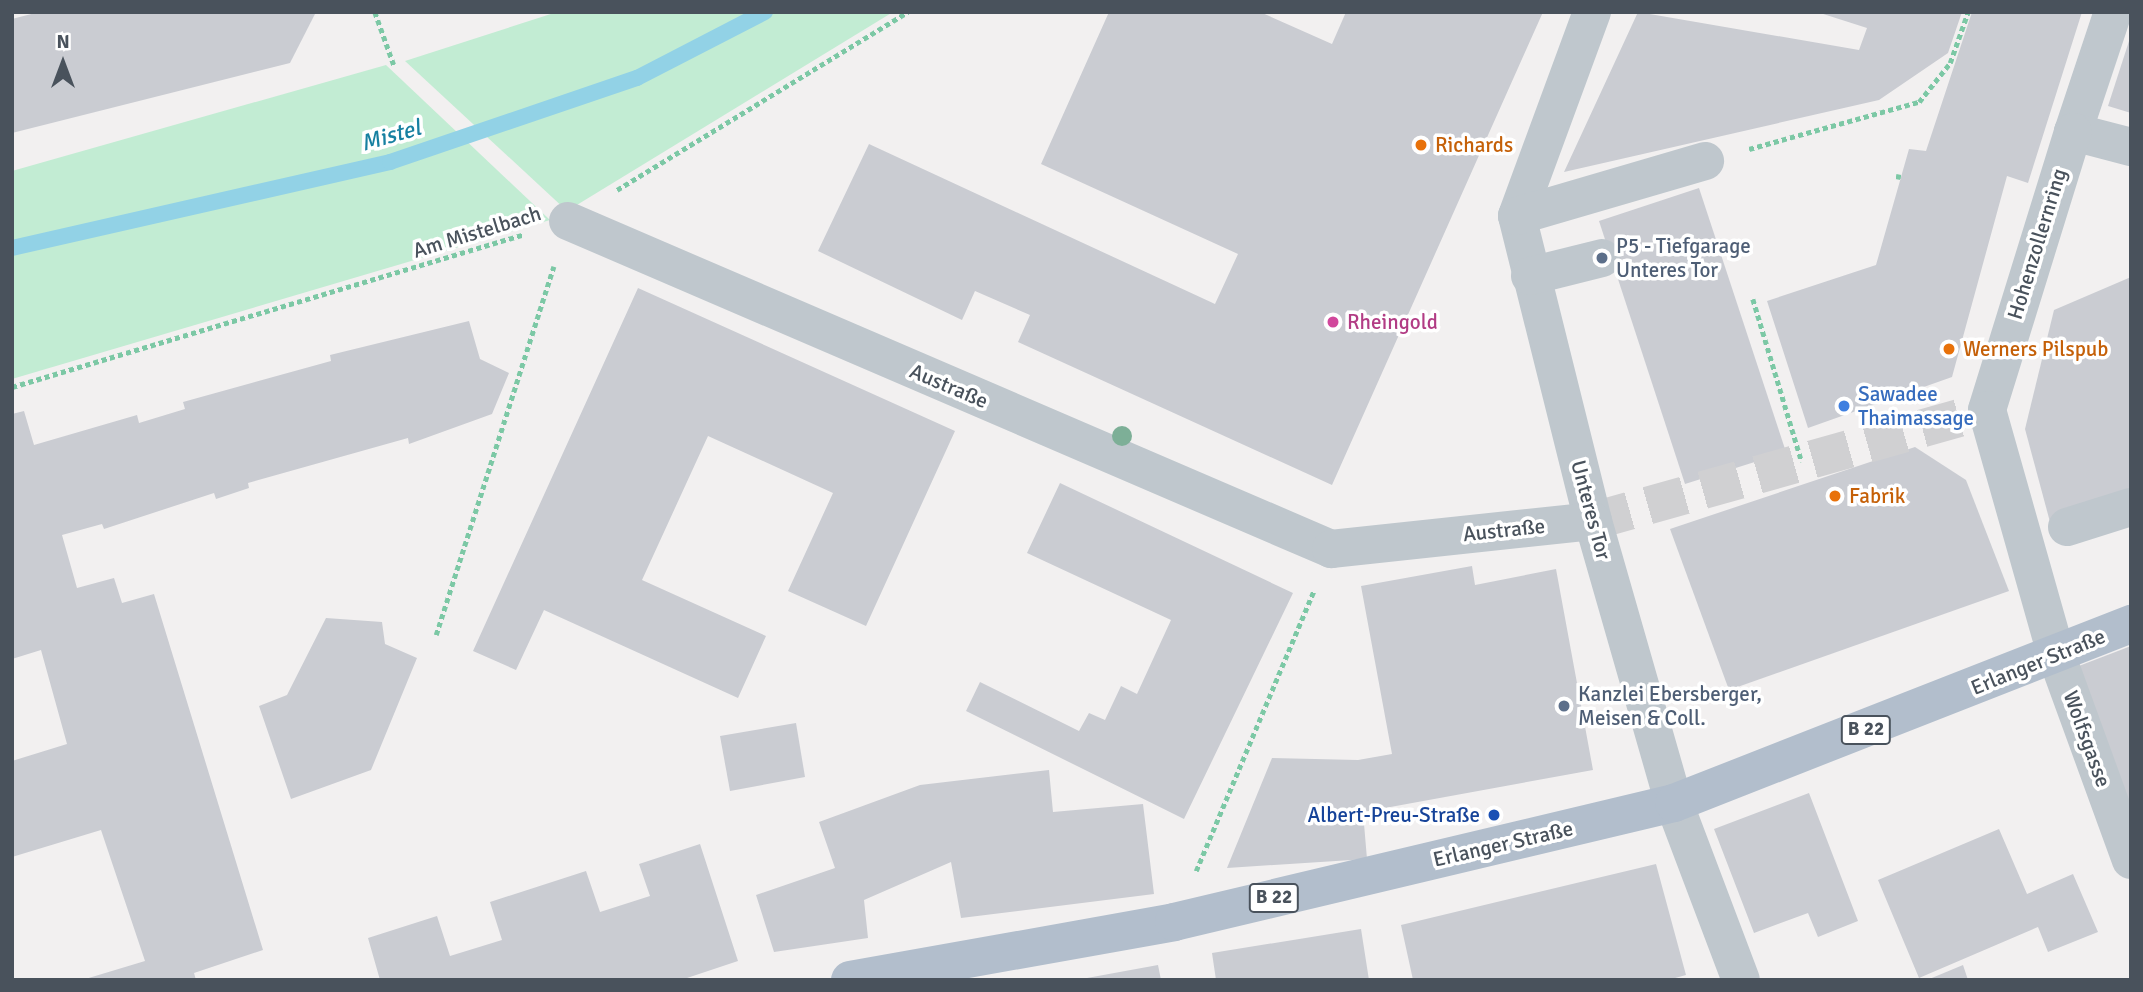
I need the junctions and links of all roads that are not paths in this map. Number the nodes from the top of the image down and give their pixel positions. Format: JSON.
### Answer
{"nodes":[{"id":1,"x":1592,"y":12,"type":"edge"},
{"id":2,"x":2113,"y":12,"type":"edge"},
{"id":3,"x":2073,"y":132,"type":"junction"},
{"id":4,"x":2131,"y":147,"type":"edge"},
{"id":5,"x":1705,"y":161,"type":"road end"},
{"id":6,"x":1517,"y":216,"type":"junction"},
{"id":7,"x":568,"y":221,"type":"road end"},
{"id":8,"x":1602,"y":258,"type":"dead end"},
{"id":9,"x":1530,"y":276,"type":"junction"},
{"id":10,"x":2131,"y":507,"type":"edge"},
{"id":11,"x":1593,"y":521,"type":"junction"},
{"id":12,"x":2067,"y":527,"type":"dead end"},
{"id":13,"x":2131,"y":624,"type":"edge"},
{"id":14,"x":2057,"y":657,"type":"junction"},
{"id":15,"x":1675,"y":803,"type":"junction"},
{"id":16,"x":2131,"y":860,"type":"edge"},
{"id":17,"x":863,"y":978,"type":"edge"},
{"id":18,"x":1741,"y":980,"type":"edge"}],
"edges":[{"from":1,"to":6,"type":"street"},
{"from":2,"to":3,"type":"street","name":"Hohenzollernring"},
{"from":3,"to":4,"type":"street"},
{"from":3,"to":14,"type":"street","name":"Hohenzollernring"},
{"from":5,"to":6,"type":"street"},
{"from":6,"to":9,"type":"street","name":"Unteres Tor"},
{"from":7,"to":11,"type":"street","name":"Austraße"},
{"from":8,"to":9,"type":"street"},
{"from":9,"to":11,"type":"street","name":"Unteres Tor"},
{"from":10,"to":12,"type":"street"},
{"from":11,"to":15,"type":"street","name":"Unteres Tor"},
{"from":13,"to":14,"type":"main road","name":"Erlanger Straße","number":"B 22"},
{"from":14,"to":15,"type":"main road","name":"Erlanger Straße","number":"B 22"},
{"from":14,"to":16,"type":"street","name":"Wolfsgasse"},
{"from":15,"to":17,"type":"main road","name":"Erlanger Straße","number":"B 22"},
{"from":15,"to":18,"type":"street"}]}
